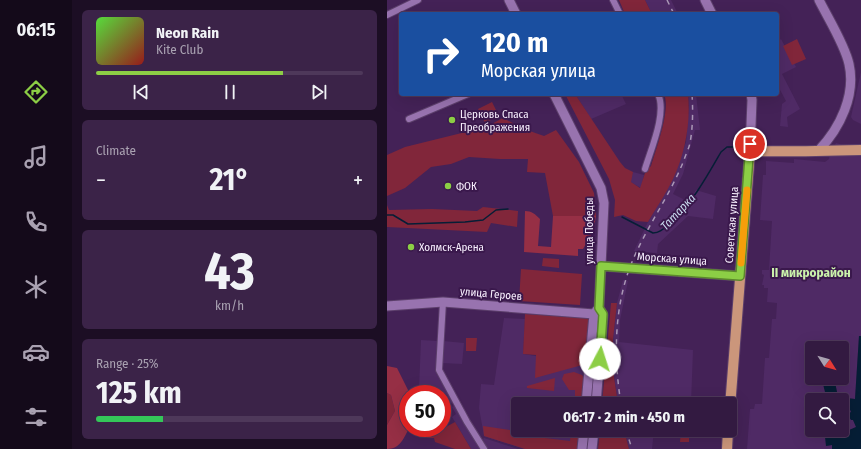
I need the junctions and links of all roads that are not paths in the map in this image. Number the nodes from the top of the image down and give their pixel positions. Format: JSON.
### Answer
{"nodes":[{"id":1,"x":418,"y":0,"type":"edge"},
{"id":2,"x":509,"y":0,"type":"edge"},
{"id":3,"x":613,"y":0,"type":"edge"},
{"id":4,"x":705,"y":0,"type":"edge"},
{"id":5,"x":819,"y":0,"type":"edge"},
{"id":6,"x":514,"y":12,"type":"edge"},
{"id":7,"x":619,"y":12,"type":"edge"},
{"id":8,"x":711,"y":12,"type":"edge"},
{"id":9,"x":387,"y":15,"type":"edge"},
{"id":10,"x":463,"y":96,"type":"edge"},
{"id":11,"x":555,"y":96,"type":"edge"},
{"id":12,"x":659,"y":96,"type":"edge"},
{"id":13,"x":751,"y":96,"type":"edge"},
{"id":14,"x":409,"y":118,"type":"dead end"},
{"id":15,"x":819,"y":150,"type":"junction"},
{"id":16,"x":861,"y":150,"type":"edge"},
{"id":17,"x":750,"y":151,"type":"junction"},
{"id":18,"x":645,"y":169,"type":"dead end"},
{"id":19,"x":601,"y":266,"type":"junction"},
{"id":20,"x":740,"y":276,"type":"junction"},
{"id":21,"x":443,"y":302,"type":"junction"},
{"id":22,"x":387,"y":306,"type":"edge"},
{"id":23,"x":596,"y":311,"type":"junction"},
{"id":24,"x":587,"y":397,"type":"edge"},
{"id":25,"x":597,"y":397,"type":"edge"},
{"id":26,"x":731,"y":397,"type":"edge"},
{"id":27,"x":583,"y":437,"type":"edge"},
{"id":28,"x":593,"y":437,"type":"edge"},
{"id":29,"x":728,"y":437,"type":"edge"},
{"id":30,"x":484,"y":449,"type":"edge"},
{"id":31,"x":582,"y":449,"type":"edge"},
{"id":32,"x":592,"y":449,"type":"edge"},
{"id":33,"x":727,"y":449,"type":"edge"}],
"edges":[{"from":1,"to":9,"type":"street"},
{"from":2,"to":6,"type":"main road"},
{"from":3,"to":7,"type":"street"},
{"from":4,"to":8,"type":"main road"},
{"from":5,"to":15,"type":"main road"},
{"from":10,"to":14,"type":"street"},
{"from":11,"to":19,"type":"main road","name":"улица Победы"},
{"from":12,"to":18,"type":"street"},
{"from":13,"to":17,"type":"main road","name":"Советская улица"},
{"from":15,"to":16,"type":"main road"},
{"from":15,"to":17,"type":"main road"},
{"from":17,"to":20,"type":"main road","name":"Советская улица"},
{"from":19,"to":20,"type":"main road","name":"Морская улица"},
{"from":19,"to":23,"type":"main road","name":"улица Победы"},
{"from":20,"to":26,"type":"main road","name":"Советская улица"},
{"from":21,"to":22,"type":"main road","name":"улица Героев"},
{"from":21,"to":23,"type":"main road","name":"улица Героев"},
{"from":21,"to":30,"type":"street"},
{"from":23,"to":24,"type":"main road","name":"улица Победы"},
{"from":23,"to":25,"type":"main road","name":"улица Победы"},
{"from":27,"to":31,"type":"main road"},
{"from":28,"to":32,"type":"main road"},
{"from":29,"to":33,"type":"main road"}]}
